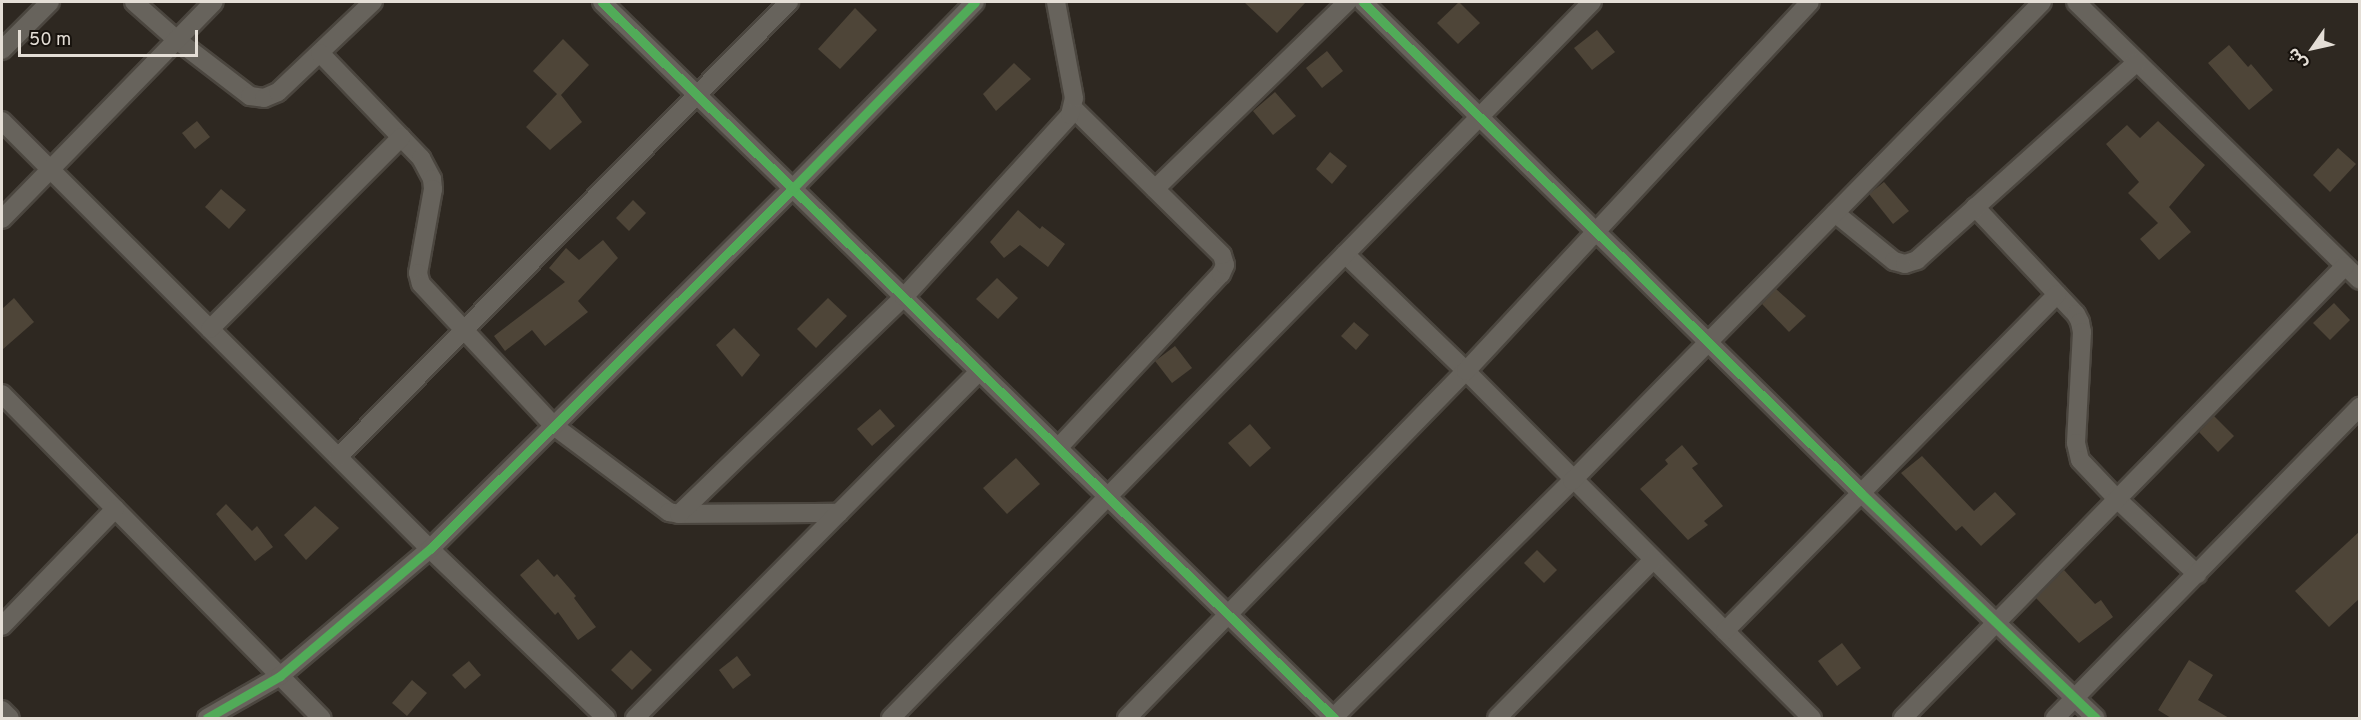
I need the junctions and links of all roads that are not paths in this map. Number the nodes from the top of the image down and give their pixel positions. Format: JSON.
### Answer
{"nodes":[{"id":1,"x":50,"y":2,"type":"edge"},
{"id":2,"x":134,"y":2,"type":"edge"},
{"id":3,"x":214,"y":2,"type":"edge"},
{"id":4,"x":373,"y":2,"type":"edge"},
{"id":5,"x":602,"y":2,"type":"edge"},
{"id":6,"x":789,"y":2,"type":"edge"},
{"id":7,"x":975,"y":2,"type":"edge"},
{"id":8,"x":1056,"y":2,"type":"edge"},
{"id":9,"x":1347,"y":2,"type":"edge"},
{"id":10,"x":1363,"y":2,"type":"edge"},
{"id":11,"x":1592,"y":2,"type":"edge"},
{"id":12,"x":1810,"y":2,"type":"edge"},
{"id":13,"x":2042,"y":2,"type":"edge"},
{"id":14,"x":2076,"y":2,"type":"edge"},
{"id":15,"x":177,"y":40,"type":"junction"},
{"id":16,"x":2,"y":50,"type":"edge"},
{"id":17,"x":320,"y":53,"type":"junction"},
{"id":18,"x":2137,"y":62,"type":"junction"},
{"id":19,"x":697,"y":95,"type":"junction"},
{"id":20,"x":1073,"y":108,"type":"junction"},
{"id":21,"x":1479,"y":115,"type":"junction"},
{"id":22,"x":2,"y":121,"type":"edge"},
{"id":23,"x":401,"y":137,"type":"junction"},
{"id":24,"x":50,"y":169,"type":"junction"},
{"id":25,"x":793,"y":188,"type":"junction"},
{"id":26,"x":1155,"y":189,"type":"junction"},
{"id":27,"x":1976,"y":207,"type":"junction"},
{"id":28,"x":1835,"y":213,"type":"junction"},
{"id":29,"x":2,"y":219,"type":"edge"},
{"id":30,"x":1596,"y":229,"type":"junction"},
{"id":31,"x":1345,"y":254,"type":"junction"},
{"id":32,"x":2345,"y":266,"type":"junction"},
{"id":33,"x":2360,"y":280,"type":"edge"},
{"id":34,"x":2057,"y":294,"type":"junction"},
{"id":35,"x":904,"y":297,"type":"junction"},
{"id":36,"x":210,"y":329,"type":"junction"},
{"id":37,"x":463,"y":331,"type":"junction"},
{"id":38,"x":1708,"y":340,"type":"junction"},
{"id":39,"x":980,"y":371,"type":"junction"},
{"id":40,"x":1466,"y":371,"type":"junction"},
{"id":41,"x":2,"y":394,"type":"edge"},
{"id":42,"x":2360,"y":407,"type":"edge"},
{"id":43,"x":554,"y":426,"type":"junction"},
{"id":44,"x":1058,"y":448,"type":"junction"},
{"id":45,"x":338,"y":457,"type":"junction"},
{"id":46,"x":1572,"y":481,"type":"junction"},
{"id":47,"x":1861,"y":493,"type":"junction"},
{"id":48,"x":1108,"y":498,"type":"junction"},
{"id":49,"x":2117,"y":500,"type":"junction"},
{"id":50,"x":115,"y":509,"type":"junction"},
{"id":51,"x":840,"y":513,"type":"junction"},
{"id":52,"x":679,"y":514,"type":"junction"},
{"id":53,"x":430,"y":549,"type":"junction"},
{"id":54,"x":1653,"y":560,"type":"junction"},
{"id":55,"x":2197,"y":574,"type":"junction"},
{"id":56,"x":1228,"y":615,"type":"junction"},
{"id":57,"x":1997,"y":622,"type":"junction"},
{"id":58,"x":2,"y":626,"type":"edge"},
{"id":59,"x":1725,"y":630,"type":"junction"},
{"id":60,"x":280,"y":676,"type":"junction"},
{"id":61,"x":2075,"y":698,"type":"junction"},
{"id":62,"x":2,"y":710,"type":"edge"},
{"id":63,"x":10,"y":718,"type":"edge"},
{"id":64,"x":207,"y":718,"type":"edge"},
{"id":65,"x":321,"y":718,"type":"edge"},
{"id":66,"x":606,"y":718,"type":"edge"},
{"id":67,"x":635,"y":718,"type":"edge"},
{"id":68,"x":891,"y":718,"type":"edge"},
{"id":69,"x":1127,"y":718,"type":"edge"},
{"id":70,"x":1333,"y":718,"type":"edge"},
{"id":71,"x":1497,"y":718,"type":"edge"},
{"id":72,"x":1812,"y":718,"type":"edge"},
{"id":73,"x":1903,"y":718,"type":"edge"},
{"id":74,"x":2055,"y":718,"type":"edge"},
{"id":75,"x":2096,"y":718,"type":"edge"}],
"edges":[{"from":1,"to":16,"type":"street"},
{"from":2,"to":15,"type":"street"},
{"from":3,"to":15,"type":"street"},
{"from":4,"to":17,"type":"street"},
{"from":5,"to":19,"type":"street"},
{"from":6,"to":19,"type":"street"},
{"from":7,"to":25,"type":"street"},
{"from":8,"to":20,"type":"street"},
{"from":9,"to":26,"type":"street"},
{"from":10,"to":21,"type":"street"},
{"from":11,"to":21,"type":"street"},
{"from":12,"to":30,"type":"street"},
{"from":13,"to":28,"type":"street"},
{"from":14,"to":18,"type":"street"},
{"from":15,"to":17,"type":"street"},
{"from":15,"to":24,"type":"street"},
{"from":17,"to":23,"type":"street"},
{"from":18,"to":27,"type":"street"},
{"from":18,"to":32,"type":"street"},
{"from":19,"to":25,"type":"street"},
{"from":19,"to":37,"type":"street"},
{"from":20,"to":26,"type":"street"},
{"from":20,"to":35,"type":"street"},
{"from":21,"to":30,"type":"street"},
{"from":21,"to":31,"type":"street"},
{"from":22,"to":24,"type":"street"},
{"from":23,"to":36,"type":"street"},
{"from":23,"to":37,"type":"street"},
{"from":24,"to":29,"type":"street"},
{"from":24,"to":36,"type":"street"},
{"from":25,"to":35,"type":"street"},
{"from":25,"to":43,"type":"street"},
{"from":26,"to":44,"type":"street"},
{"from":27,"to":28,"type":"street"},
{"from":27,"to":34,"type":"street"},
{"from":28,"to":38,"type":"street"},
{"from":30,"to":38,"type":"street"},
{"from":30,"to":40,"type":"street"},
{"from":31,"to":40,"type":"street"},
{"from":31,"to":48,"type":"street"},
{"from":32,"to":33,"type":"street"},
{"from":32,"to":49,"type":"street"},
{"from":34,"to":47,"type":"street"},
{"from":34,"to":49,"type":"street"},
{"from":35,"to":39,"type":"street"},
{"from":35,"to":52,"type":"street"},
{"from":36,"to":45,"type":"street"},
{"from":37,"to":43,"type":"street"},
{"from":37,"to":45,"type":"street"},
{"from":38,"to":46,"type":"street"},
{"from":38,"to":47,"type":"street"},
{"from":39,"to":44,"type":"street"},
{"from":39,"to":51,"type":"street"},
{"from":40,"to":46,"type":"street"},
{"from":40,"to":56,"type":"street"},
{"from":41,"to":50,"type":"street"},
{"from":42,"to":55,"type":"street"},
{"from":43,"to":52,"type":"street"},
{"from":43,"to":53,"type":"street"},
{"from":44,"to":48,"type":"street"},
{"from":45,"to":53,"type":"street"},
{"from":46,"to":54,"type":"street"},
{"from":46,"to":70,"type":"street"},
{"from":47,"to":57,"type":"street"},
{"from":47,"to":59,"type":"street"},
{"from":48,"to":56,"type":"street"},
{"from":48,"to":68,"type":"street"},
{"from":49,"to":55,"type":"street"},
{"from":49,"to":57,"type":"street"},
{"from":50,"to":58,"type":"street"},
{"from":50,"to":60,"type":"street"},
{"from":51,"to":52,"type":"street"},
{"from":51,"to":67,"type":"street"},
{"from":53,"to":60,"type":"street"},
{"from":53,"to":66,"type":"street"},
{"from":54,"to":59,"type":"street"},
{"from":54,"to":71,"type":"street"},
{"from":55,"to":61,"type":"street"},
{"from":56,"to":69,"type":"street"},
{"from":56,"to":70,"type":"street"},
{"from":57,"to":61,"type":"street"},
{"from":57,"to":73,"type":"street"},
{"from":59,"to":72,"type":"street"},
{"from":60,"to":64,"type":"street"},
{"from":60,"to":65,"type":"street"},
{"from":61,"to":74,"type":"street"},
{"from":61,"to":75,"type":"street"},
{"from":62,"to":63,"type":"street"}]}
